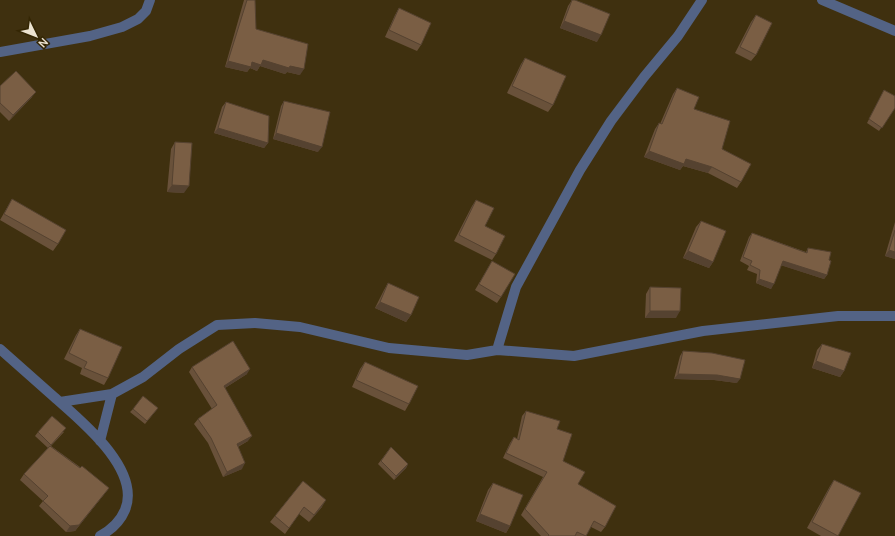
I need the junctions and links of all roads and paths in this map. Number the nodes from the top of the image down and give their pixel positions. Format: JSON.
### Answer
{"nodes":[{"id":1,"x":150,"y":0,"type":"edge"},
{"id":2,"x":702,"y":0,"type":"edge"},
{"id":3,"x":822,"y":0,"type":"edge"},
{"id":4,"x":895,"y":31,"type":"edge"},
{"id":5,"x":0,"y":52,"type":"edge"},
{"id":6,"x":895,"y":316,"type":"edge"},
{"id":7,"x":0,"y":349,"type":"edge"},
{"id":8,"x":497,"y":350,"type":"junction"},
{"id":9,"x":112,"y":394,"type":"junction"},
{"id":10,"x":60,"y":402,"type":"junction"},
{"id":11,"x":100,"y":441,"type":"junction"},
{"id":12,"x":100,"y":536,"type":"edge"}],
"edges":[{"from":1,"to":5,"type":"street"},
{"from":2,"to":8,"type":"street"},
{"from":3,"to":4,"type":"street"},
{"from":6,"to":8,"type":"street"},
{"from":7,"to":10,"type":"street"},
{"from":8,"to":9,"type":"street"},
{"from":9,"to":10,"type":"street"},
{"from":9,"to":11,"type":"street"},
{"from":10,"to":11,"type":"street"},
{"from":11,"to":12,"type":"street"}]}
